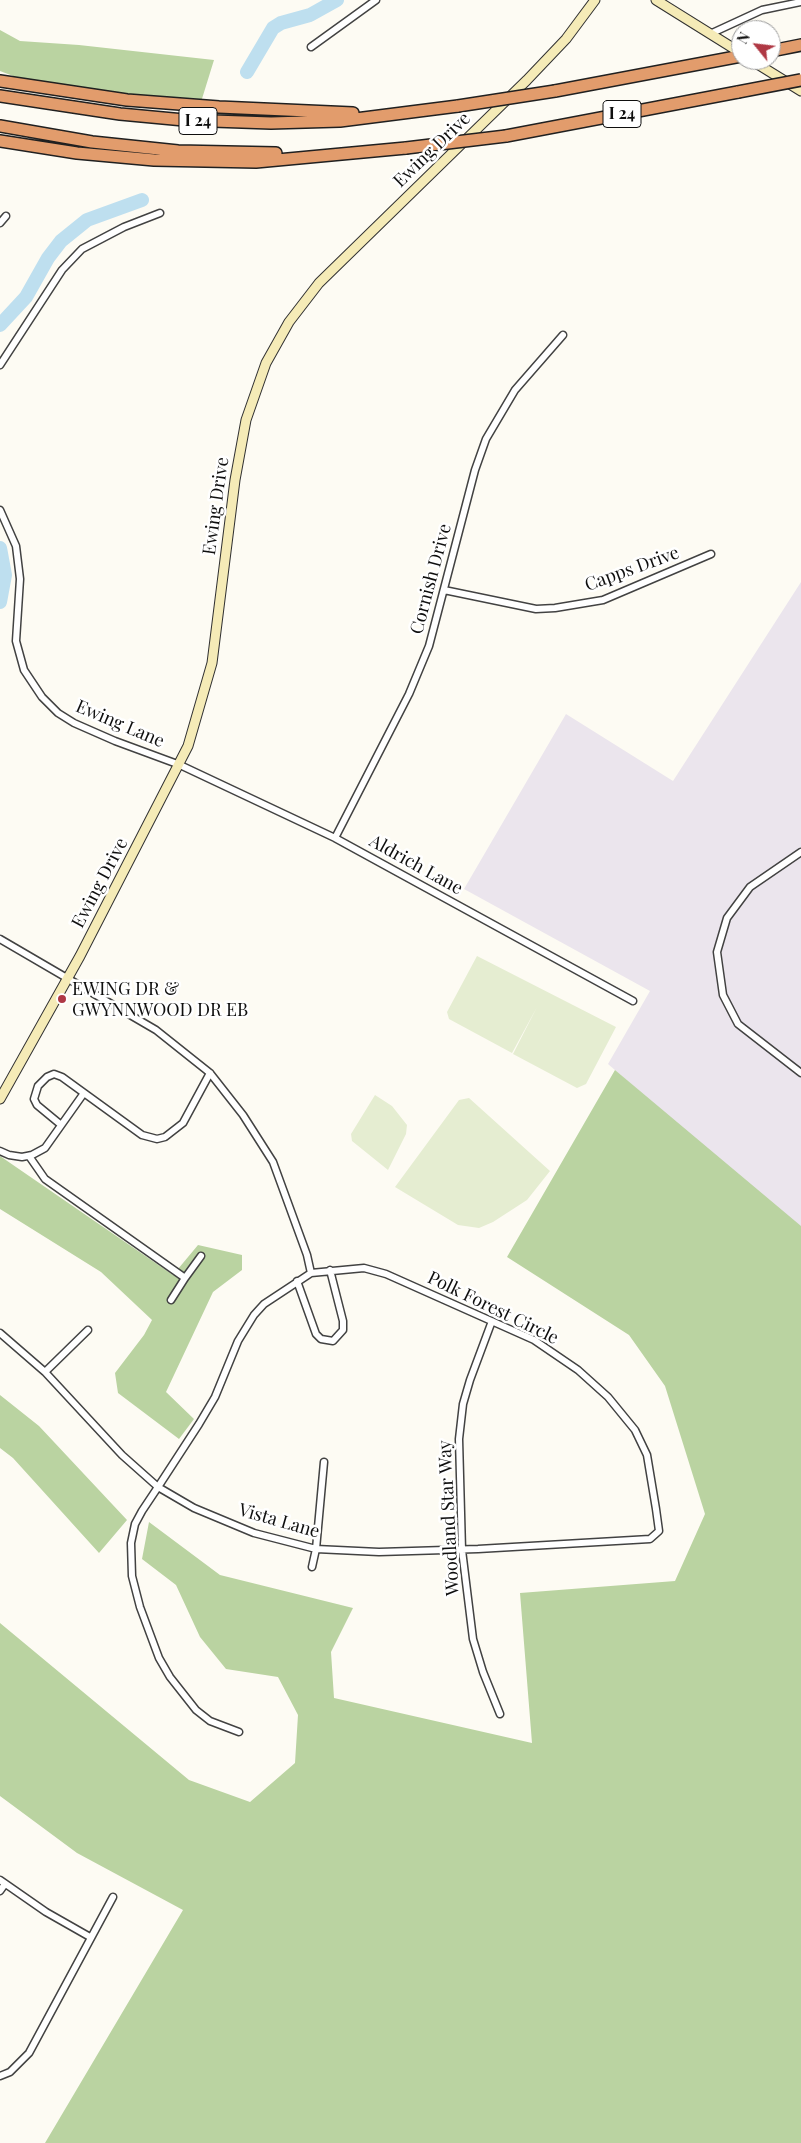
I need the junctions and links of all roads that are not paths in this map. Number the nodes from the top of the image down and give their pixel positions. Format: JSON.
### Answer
{"nodes":[{"id":1,"x":376,"y":0,"type":"edge"},
{"id":2,"x":595,"y":0,"type":"edge"},
{"id":3,"x":656,"y":0,"type":"edge"},
{"id":4,"x":801,"y":2,"type":"edge"},
{"id":5,"x":710,"y":34,"type":"junction"},
{"id":6,"x":796,"y":46,"type":"edge"},
{"id":7,"x":311,"y":47,"type":"dead end"},
{"id":8,"x":731,"y":48,"type":"edge"},
{"id":9,"x":781,"y":49,"type":"edge"},
{"id":10,"x":731,"y":57,"type":"edge"},
{"id":11,"x":767,"y":70,"type":"edge"},
{"id":12,"x":0,"y":75,"type":"edge"},
{"id":13,"x":801,"y":80,"type":"edge"},
{"id":14,"x":0,"y":81,"type":"edge"},
{"id":15,"x":19,"y":85,"type":"junction"},
{"id":16,"x":801,"y":91,"type":"edge"},
{"id":17,"x":0,"y":96,"type":"edge"},
{"id":18,"x":397,"y":114,"type":"junction"},
{"id":19,"x":0,"y":126,"type":"edge"},
{"id":20,"x":0,"y":141,"type":"edge"},
{"id":21,"x":333,"y":154,"type":"junction"},
{"id":22,"x":160,"y":213,"type":"dead end"},
{"id":23,"x":6,"y":216,"type":"dead end"},
{"id":24,"x":0,"y":223,"type":"edge"},
{"id":25,"x":563,"y":336,"type":"dead end"},
{"id":26,"x":0,"y":365,"type":"edge"},
{"id":27,"x":0,"y":510,"type":"edge"},
{"id":28,"x":711,"y":554,"type":"dead end"},
{"id":29,"x":444,"y":590,"type":"junction"},
{"id":30,"x":180,"y":765,"type":"junction"},
{"id":31,"x":335,"y":838,"type":"junction"},
{"id":32,"x":801,"y":852,"type":"edge"},
{"id":33,"x":0,"y":939,"type":"edge"},
{"id":34,"x":68,"y":978,"type":"junction"},
{"id":35,"x":633,"y":1001,"type":"dead end"},
{"id":36,"x":210,"y":1073,"type":"junction"},
{"id":37,"x":801,"y":1073,"type":"edge"},
{"id":38,"x":84,"y":1093,"type":"junction"},
{"id":39,"x":0,"y":1099,"type":"edge"},
{"id":40,"x":60,"y":1124,"type":"junction"},
{"id":41,"x":0,"y":1151,"type":"edge"},
{"id":42,"x":29,"y":1156,"type":"junction"},
{"id":43,"x":201,"y":1256,"type":"dead end"},
{"id":44,"x":330,"y":1270,"type":"junction"},
{"id":45,"x":311,"y":1273,"type":"junction"},
{"id":46,"x":185,"y":1278,"type":"junction"},
{"id":47,"x":297,"y":1281,"type":"junction"},
{"id":48,"x":170,"y":1300,"type":"dead end"},
{"id":49,"x":492,"y":1321,"type":"junction"},
{"id":50,"x":88,"y":1330,"type":"dead end"},
{"id":51,"x":0,"y":1333,"type":"edge"},
{"id":52,"x":45,"y":1372,"type":"junction"},
{"id":53,"x":324,"y":1462,"type":"dead end"},
{"id":54,"x":158,"y":1487,"type":"junction"},
{"id":55,"x":650,"y":1539,"type":"joint"},
{"id":56,"x":316,"y":1549,"type":"junction"},
{"id":57,"x":462,"y":1550,"type":"junction"},
{"id":58,"x":312,"y":1566,"type":"dead end"},
{"id":59,"x":500,"y":1714,"type":"dead end"},
{"id":60,"x":239,"y":1732,"type":"dead end"},
{"id":61,"x":2,"y":1882,"type":"edge"},
{"id":62,"x":0,"y":1891,"type":"edge"},
{"id":63,"x":113,"y":1897,"type":"dead end"},
{"id":64,"x":90,"y":1937,"type":"junction"},
{"id":65,"x":0,"y":2076,"type":"edge"}],
"edges":[{"from":1,"to":7,"type":"street"},
{"from":2,"to":30,"type":"street","name":"Ewing Drive"},
{"from":3,"to":5,"type":"street"},
{"from":4,"to":5,"type":"street"},
{"from":5,"to":8,"type":"street"},
{"from":6,"to":9,"type":"highway"},
{"from":10,"to":18,"type":"highway","number":"I 24","bridge":true},
{"from":11,"to":16,"type":"street"},
{"from":12,"to":15,"type":"highway"},
{"from":13,"to":21,"type":"highway","number":"I 24","bridge":true},
{"from":14,"to":15,"type":"highway"},
{"from":15,"to":18,"type":"highway"},
{"from":17,"to":18,"type":"highway","number":"I 24"},
{"from":19,"to":21,"type":"highway","number":"I 24"},
{"from":20,"to":21,"type":"highway"},
{"from":22,"to":26,"type":"street"},
{"from":23,"to":24,"type":"street"},
{"from":25,"to":29,"type":"street","name":"Cornish Drive"},
{"from":27,"to":30,"type":"street","name":"Ewing Lane"},
{"from":28,"to":29,"type":"street","name":"Capps Drive"},
{"from":29,"to":31,"type":"street","name":"Cornish Drive"},
{"from":30,"to":31,"type":"street","name":"Aldrich Lane"},
{"from":30,"to":34,"type":"street","name":"Ewing Drive"},
{"from":31,"to":35,"type":"street","name":"Aldrich Lane"},
{"from":32,"to":37,"type":"street"},
{"from":33,"to":34,"type":"street"},
{"from":34,"to":36,"type":"street"},
{"from":34,"to":39,"type":"street","name":"Ewing Drive"},
{"from":36,"to":38,"type":"street"},
{"from":36,"to":45,"type":"street"},
{"from":38,"to":40,"type":"street"},
{"from":38,"to":40,"type":"street"},
{"from":40,"to":42,"type":"street"},
{"from":41,"to":42,"type":"street"},
{"from":42,"to":46,"type":"street"},
{"from":43,"to":46,"type":"street"},
{"from":44,"to":45,"type":"street","name":"Polk Forest Circle"},
{"from":44,"to":47,"type":"street"},
{"from":44,"to":49,"type":"street","name":"Polk Forest Circle"},
{"from":45,"to":47,"type":"street","name":"Polk Forest Circle"},
{"from":46,"to":48,"type":"street"},
{"from":47,"to":54,"type":"street","name":"Polk Forest Circle"},
{"from":49,"to":55,"type":"street","name":"Polk Forest Circle"},
{"from":49,"to":57,"type":"street","name":"Woodland Star Way"},
{"from":50,"to":52,"type":"street"},
{"from":51,"to":52,"type":"street","name":"Vista Lane"},
{"from":52,"to":54,"type":"street","name":"Vista Lane"},
{"from":53,"to":56,"type":"street"},
{"from":54,"to":56,"type":"street","name":"Vista Lane"},
{"from":54,"to":60,"type":"street","name":"Polk Forest Circle"},
{"from":55,"to":57,"type":"street","name":"Vista Lane"},
{"from":56,"to":57,"type":"street","name":"Vista Lane"},
{"from":56,"to":58,"type":"street"},
{"from":57,"to":59,"type":"street","name":"Woodland Star Way"},
{"from":61,"to":62,"type":"street"},
{"from":61,"to":64,"type":"street"},
{"from":63,"to":64,"type":"street"},
{"from":64,"to":65,"type":"street"}]}
